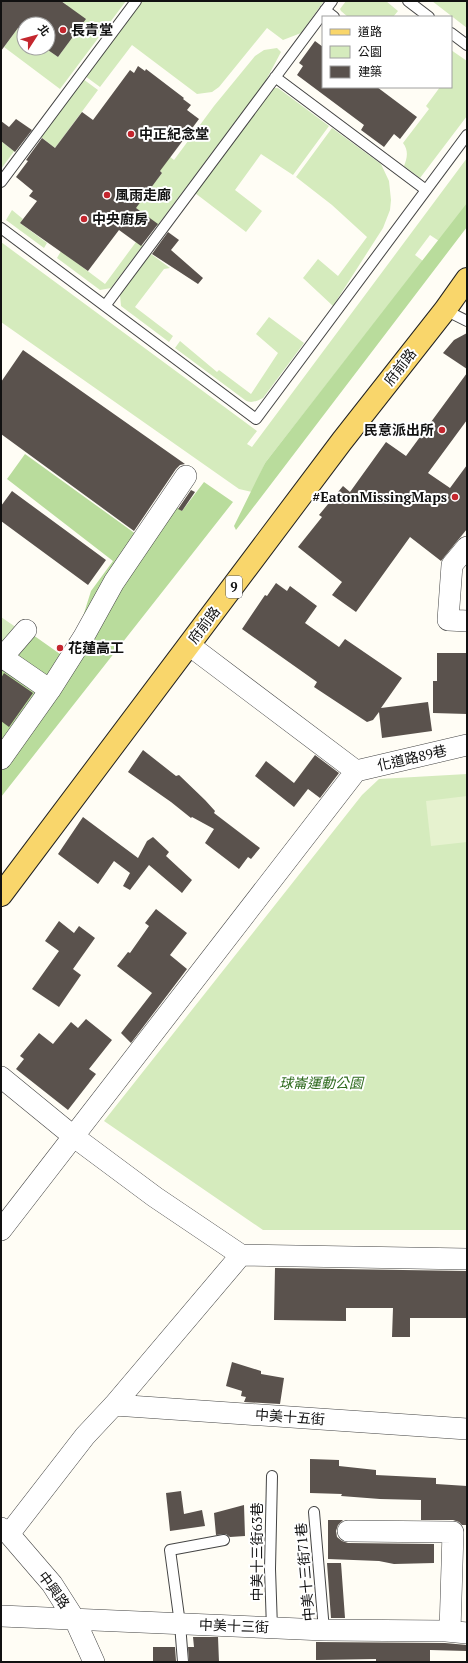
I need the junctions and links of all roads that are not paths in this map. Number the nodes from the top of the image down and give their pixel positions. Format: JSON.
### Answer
{"nodes":[{"id":1,"x":136,"y":1,"type":"edge"},
{"id":2,"x":332,"y":1,"type":"edge"},
{"id":3,"x":408,"y":1,"type":"edge"},
{"id":4,"x":325,"y":10,"type":"junction"},
{"id":5,"x":416,"y":13,"type":"edge"},
{"id":6,"x":333,"y":16,"type":"edge"},
{"id":7,"x":426,"y":16,"type":"edge"},
{"id":8,"x":452,"y":34,"type":"edge"},
{"id":9,"x":467,"y":45,"type":"edge"},
{"id":10,"x":275,"y":77,"type":"junction"},
{"id":11,"x":467,"y":135,"type":"edge"},
{"id":12,"x":1,"y":182,"type":"edge"},
{"id":13,"x":426,"y":190,"type":"junction"},
{"id":14,"x":1,"y":228,"type":"edge"},
{"id":15,"x":467,"y":279,"type":"edge"},
{"id":16,"x":105,"y":306,"type":"junction"},
{"id":17,"x":445,"y":310,"type":"junction"},
{"id":18,"x":467,"y":321,"type":"edge"},
{"id":19,"x":186,"y":476,"type":"dead end"},
{"id":20,"x":467,"y":547,"type":"edge"},
{"id":21,"x":457,"y":620,"type":"edge"},
{"id":22,"x":26,"y":630,"type":"dead end"},
{"id":23,"x":189,"y":645,"type":"junction"},
{"id":24,"x":2,"y":658,"type":"edge"},
{"id":25,"x":50,"y":690,"type":"junction"},
{"id":26,"x":467,"y":745,"type":"edge"},
{"id":27,"x":1,"y":759,"type":"edge"},
{"id":28,"x":356,"y":771,"type":"junction"},
{"id":29,"x":1,"y":895,"type":"edge"},
{"id":30,"x":1,"y":1077,"type":"edge"},
{"id":31,"x":73,"y":1136,"type":"junction"},
{"id":32,"x":1,"y":1230,"type":"edge"},
{"id":33,"x":241,"y":1255,"type":"junction"},
{"id":34,"x":467,"y":1259,"type":"edge"},
{"id":35,"x":114,"y":1405,"type":"junction"},
{"id":36,"x":467,"y":1429,"type":"edge"},
{"id":37,"x":272,"y":1476,"type":"dead end"},
{"id":38,"x":314,"y":1512,"type":"dead end"},
{"id":39,"x":5,"y":1531,"type":"edge"},
{"id":40,"x":348,"y":1531,"type":"dead end"},
{"id":41,"x":224,"y":1540,"type":"dead end"},
{"id":42,"x":1,"y":1616,"type":"edge"},
{"id":43,"x":75,"y":1620,"type":"junction"},
{"id":44,"x":180,"y":1624,"type":"junction"},
{"id":45,"x":272,"y":1628,"type":"junction"},
{"id":46,"x":324,"y":1630,"type":"junction"},
{"id":47,"x":459,"y":1632,"type":"edge"},
{"id":48,"x":94,"y":1662,"type":"edge"},
{"id":49,"x":183,"y":1662,"type":"edge"}],
"edges":[{"from":1,"to":12,"type":"lane"},
{"from":2,"to":4,"type":"lane"},
{"from":3,"to":5,"type":"lane"},
{"from":4,"to":6,"type":"lane"},
{"from":4,"to":10,"type":"lane"},
{"from":5,"to":7,"type":"lane"},
{"from":8,"to":9,"type":"lane"},
{"from":10,"to":13,"type":"lane"},
{"from":10,"to":16,"type":"lane"},
{"from":11,"to":13,"type":"lane"},
{"from":13,"to":16,"type":"lane"},
{"from":14,"to":16,"type":"lane"},
{"from":15,"to":17,"type":"main road","name":"府前路","number":"9"},
{"from":17,"to":18,"type":"lane"},
{"from":17,"to":23,"type":"main road","name":"府前路","number":"9"},
{"from":19,"to":25,"type":"street"},
{"from":20,"to":21,"type":"street"},
{"from":22,"to":24,"type":"street"},
{"from":23,"to":28,"type":"street"},
{"from":23,"to":29,"type":"main road","name":"府前路","number":"9"},
{"from":24,"to":25,"type":"street"},
{"from":25,"to":27,"type":"street"},
{"from":26,"to":28,"type":"street","name":"化道路89巷"},
{"from":28,"to":31,"type":"street"},
{"from":30,"to":31,"type":"street"},
{"from":31,"to":32,"type":"street"},
{"from":31,"to":33,"type":"street"},
{"from":33,"to":34,"type":"street"},
{"from":33,"to":35,"type":"street"},
{"from":35,"to":36,"type":"street","name":"中美十五街"},
{"from":35,"to":39,"type":"street"},
{"from":37,"to":45,"type":"lane","name":"中美十三街63巷"},
{"from":38,"to":46,"type":"lane","name":"中美十三街71巷"},
{"from":39,"to":43,"type":"street","name":"中興路"},
{"from":40,"to":47,"type":"street"},
{"from":41,"to":44,"type":"lane"},
{"from":42,"to":43,"type":"street","name":"中美十三街"},
{"from":43,"to":44,"type":"street","name":"中美十三街"},
{"from":43,"to":48,"type":"street","name":"中興路"},
{"from":44,"to":45,"type":"street","name":"中美十三街"},
{"from":44,"to":49,"type":"lane"},
{"from":45,"to":46,"type":"street","name":"中美十三街"},
{"from":46,"to":47,"type":"street","name":"中美十三街"}]}
